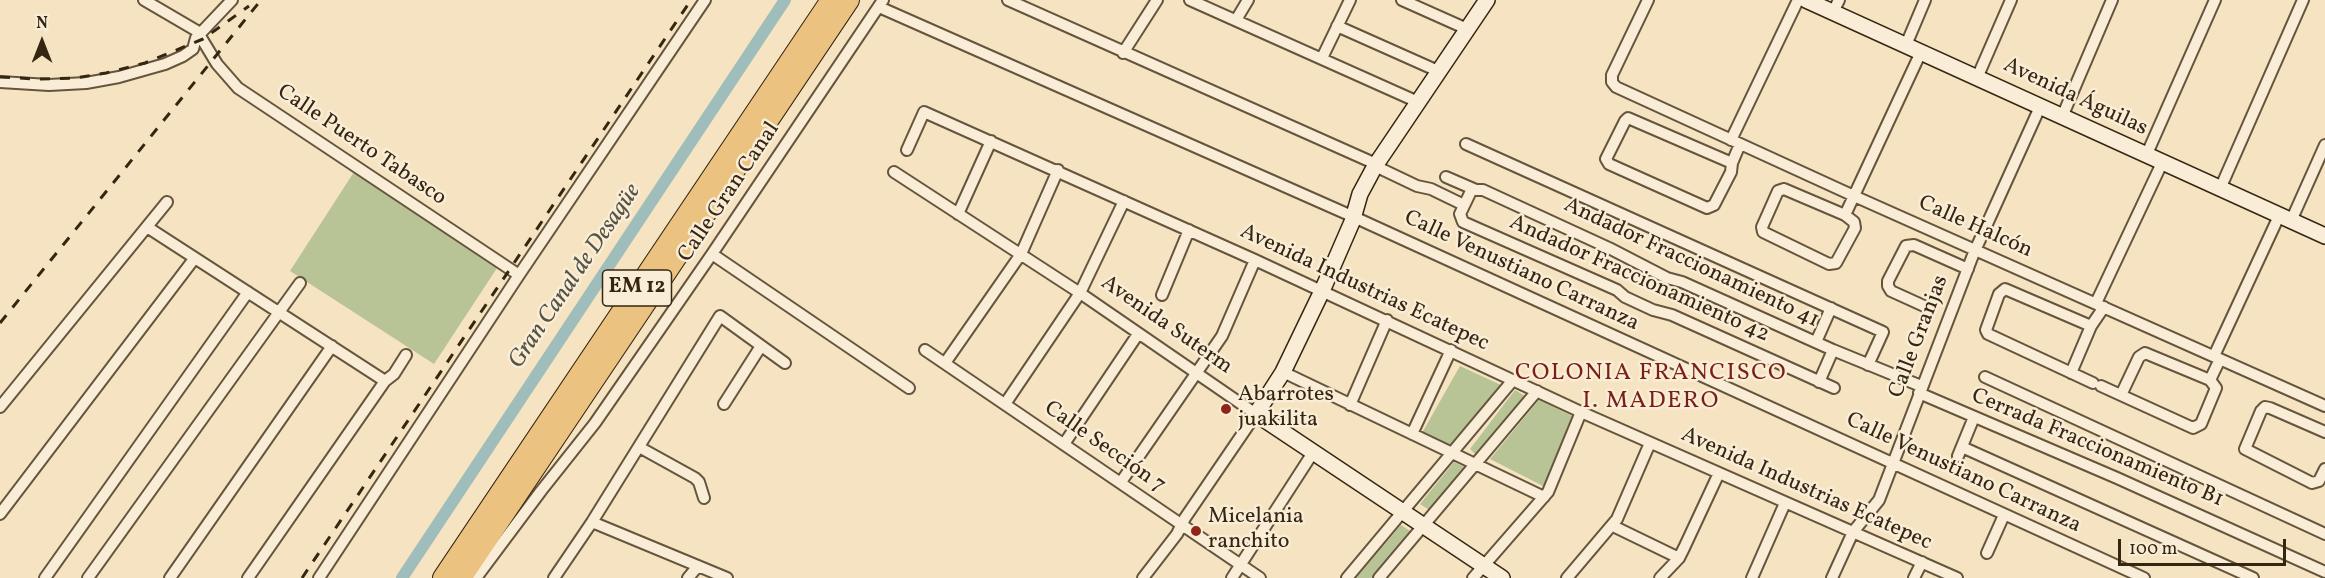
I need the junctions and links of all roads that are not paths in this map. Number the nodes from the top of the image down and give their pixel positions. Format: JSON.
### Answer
{"nodes":[{"id":1,"x":144,"y":0,"type":"edge"},
{"id":2,"x":232,"y":0,"type":"edge"},
{"id":3,"x":705,"y":0,"type":"edge"},
{"id":4,"x":831,"y":0,"type":"edge"},
{"id":5,"x":849,"y":0,"type":"edge"},
{"id":6,"x":1008,"y":0,"type":"edge"},
{"id":7,"x":1157,"y":0,"type":"edge"},
{"id":8,"x":1190,"y":0,"type":"edge"},
{"id":9,"x":1248,"y":0,"type":"edge"},
{"id":10,"x":1350,"y":0,"type":"edge"},
{"id":11,"x":1402,"y":0,"type":"edge"},
{"id":12,"x":1487,"y":0,"type":"edge"},
{"id":13,"x":1648,"y":0,"type":"edge"},
{"id":14,"x":1798,"y":0,"type":"edge"},
{"id":15,"x":1806,"y":0,"type":"edge"},
{"id":16,"x":1925,"y":0,"type":"edge"},
{"id":17,"x":2011,"y":0,"type":"edge"},
{"id":18,"x":2112,"y":0,"type":"edge"},
{"id":19,"x":2215,"y":0,"type":"edge"},
{"id":20,"x":2304,"y":0,"type":"edge"},
{"id":21,"x":881,"y":4,"type":"edge"},
{"id":22,"x":1836,"y":6,"type":"edge"},
{"id":23,"x":1236,"y":20,"type":"junction"},
{"id":24,"x":1337,"y":26,"type":"junction"},
{"id":25,"x":1467,"y":29,"type":"junction"},
{"id":26,"x":199,"y":34,"type":"junction"},
{"id":27,"x":1906,"y":45,"type":"junction"},
{"id":28,"x":1921,"y":52,"type":"junction"},
{"id":29,"x":1124,"y":53,"type":"junction"},
{"id":30,"x":1322,"y":58,"type":"junction"},
{"id":31,"x":1438,"y":71,"type":"junction"},
{"id":32,"x":1977,"y":78,"type":"junction"},
{"id":33,"x":0,"y":82,"type":"edge"},
{"id":34,"x":1418,"y":102,"type":"junction"},
{"id":35,"x":2040,"y":107,"type":"junction"},
{"id":36,"x":2062,"y":117,"type":"junction"},
{"id":37,"x":991,"y":141,"type":"junction"},
{"id":38,"x":1736,"y":142,"type":"junction"},
{"id":39,"x":1466,"y":144,"type":"dead end"},
{"id":40,"x":2325,"y":145,"type":"edge"},
{"id":41,"x":907,"y":150,"type":"dead end"},
{"id":42,"x":2146,"y":156,"type":"junction"},
{"id":43,"x":1732,"y":163,"type":"junction"},
{"id":44,"x":2162,"y":163,"type":"junction"},
{"id":45,"x":1376,"y":165,"type":"junction"},
{"id":46,"x":1058,"y":170,"type":"junction"},
{"id":47,"x":894,"y":172,"type":"dead end"},
{"id":48,"x":1446,"y":177,"type":"dead end"},
{"id":49,"x":1472,"y":189,"type":"junction"},
{"id":50,"x":2220,"y":189,"type":"junction"},
{"id":51,"x":1854,"y":196,"type":"junction"},
{"id":52,"x":1124,"y":201,"type":"junction"},
{"id":53,"x":167,"y":202,"type":"dead end"},
{"id":54,"x":1464,"y":205,"type":"junction"},
{"id":55,"x":958,"y":214,"type":"junction"},
{"id":56,"x":1845,"y":215,"type":"junction"},
{"id":57,"x":1354,"y":217,"type":"junction"},
{"id":58,"x":2285,"y":218,"type":"junction"},
{"id":59,"x":147,"y":227,"type":"junction"},
{"id":60,"x":1189,"y":230,"type":"junction"},
{"id":61,"x":2325,"y":236,"type":"edge"},
{"id":62,"x":1976,"y":250,"type":"junction"},
{"id":63,"x":712,"y":254,"type":"junction"},
{"id":64,"x":1021,"y":254,"type":"junction"},
{"id":65,"x":194,"y":259,"type":"junction"},
{"id":66,"x":1256,"y":260,"type":"junction"},
{"id":67,"x":1968,"y":269,"type":"junction"},
{"id":68,"x":519,"y":274,"type":"junction"},
{"id":69,"x":300,"y":284,"type":"dead end"},
{"id":70,"x":1322,"y":291,"type":"junction"},
{"id":71,"x":248,"y":292,"type":"junction"},
{"id":72,"x":1080,"y":293,"type":"junction"},
{"id":73,"x":1161,"y":295,"type":"dead end"},
{"id":74,"x":2100,"y":305,"type":"junction"},
{"id":75,"x":1924,"y":306,"type":"dead end"},
{"id":76,"x":1831,"y":309,"type":"junction"},
{"id":77,"x":279,"y":312,"type":"junction"},
{"id":78,"x":1387,"y":320,"type":"junction"},
{"id":79,"x":2091,"y":326,"type":"junction"},
{"id":80,"x":1138,"y":334,"type":"junction"},
{"id":81,"x":1816,"y":342,"type":"junction"},
{"id":82,"x":332,"y":346,"type":"junction"},
{"id":83,"x":762,"y":346,"type":"junction"},
{"id":84,"x":925,"y":350,"type":"dead end"},
{"id":85,"x":1451,"y":350,"type":"junction"},
{"id":86,"x":1833,"y":350,"type":"junction"},
{"id":87,"x":406,"y":355,"type":"dead end"},
{"id":88,"x":2217,"y":358,"type":"junction"},
{"id":89,"x":785,"y":363,"type":"dead end"},
{"id":90,"x":945,"y":363,"type":"junction"},
{"id":91,"x":1868,"y":365,"type":"junction"},
{"id":92,"x":1283,"y":372,"type":"junction"},
{"id":93,"x":2071,"y":373,"type":"junction"},
{"id":94,"x":1197,"y":375,"type":"junction"},
{"id":95,"x":1985,"y":377,"type":"dead end"},
{"id":96,"x":1513,"y":380,"type":"junction"},
{"id":97,"x":385,"y":381,"type":"junction"},
{"id":98,"x":1819,"y":382,"type":"junction"},
{"id":99,"x":2213,"y":383,"type":"junction"},
{"id":100,"x":909,"y":388,"type":"dead end"},
{"id":101,"x":1834,"y":388,"type":"dead end"},
{"id":102,"x":1920,"y":390,"type":"junction"},
{"id":103,"x":1537,"y":391,"type":"junction"},
{"id":104,"x":2121,"y":395,"type":"junction"},
{"id":105,"x":724,"y":404,"type":"dead end"},
{"id":106,"x":1005,"y":404,"type":"junction"},
{"id":107,"x":1350,"y":405,"type":"junction"},
{"id":108,"x":2325,"y":406,"type":"edge"},
{"id":109,"x":0,"y":407,"type":"edge"},
{"id":110,"x":1581,"y":412,"type":"junction"},
{"id":111,"x":1256,"y":414,"type":"junction"},
{"id":112,"x":1974,"y":417,"type":"junction"},
{"id":113,"x":2325,"y":432,"type":"edge"},
{"id":114,"x":1412,"y":434,"type":"junction"},
{"id":115,"x":1650,"y":443,"type":"junction"},
{"id":116,"x":1064,"y":444,"type":"junction"},
{"id":117,"x":639,"y":447,"type":"junction"},
{"id":118,"x":1314,"y":451,"type":"junction"},
{"id":119,"x":1452,"y":454,"type":"junction"},
{"id":120,"x":1892,"y":463,"type":"junction"},
{"id":121,"x":1474,"y":464,"type":"junction"},
{"id":122,"x":2325,"y":469,"type":"edge"},
{"id":123,"x":1719,"y":473,"type":"junction"},
{"id":124,"x":1121,"y":482,"type":"junction"},
{"id":125,"x":1544,"y":496,"type":"junction"},
{"id":126,"x":704,"y":498,"type":"dead end"},
{"id":127,"x":1785,"y":503,"type":"junction"},
{"id":128,"x":1404,"y":512,"type":"junction"},
{"id":129,"x":0,"y":514,"type":"edge"},
{"id":130,"x":2004,"y":515,"type":"junction"},
{"id":131,"x":592,"y":522,"type":"junction"},
{"id":132,"x":1181,"y":526,"type":"junction"},
{"id":133,"x":1425,"y":526,"type":"junction"},
{"id":134,"x":1613,"y":526,"type":"junction"},
{"id":135,"x":1853,"y":532,"type":"junction"},
{"id":136,"x":2325,"y":534,"type":"edge"},
{"id":137,"x":1987,"y":553,"type":"dead end"},
{"id":138,"x":1679,"y":558,"type":"junction"},
{"id":139,"x":1922,"y":562,"type":"junction"},
{"id":140,"x":698,"y":566,"type":"junction"},
{"id":141,"x":1240,"y":566,"type":"junction"},
{"id":142,"x":1484,"y":566,"type":"junction"},
{"id":143,"x":2325,"y":572,"type":"edge"},
{"id":144,"x":2120,"y":573,"type":"edge"},
{"id":145,"x":45,"y":578,"type":"edge"},
{"id":146,"x":88,"y":578,"type":"edge"},
{"id":147,"x":170,"y":578,"type":"edge"},
{"id":148,"x":248,"y":578,"type":"edge"},
{"id":149,"x":320,"y":578,"type":"edge"},
{"id":150,"x":443,"y":578,"type":"edge"},
{"id":151,"x":461,"y":578,"type":"edge"},
{"id":152,"x":476,"y":578,"type":"edge"},
{"id":153,"x":554,"y":578,"type":"edge"},
{"id":154,"x":688,"y":578,"type":"edge"},
{"id":155,"x":728,"y":578,"type":"edge"},
{"id":156,"x":1143,"y":578,"type":"edge"},
{"id":157,"x":1232,"y":578,"type":"edge"},
{"id":158,"x":1260,"y":578,"type":"edge"},
{"id":159,"x":1347,"y":578,"type":"edge"},
{"id":160,"x":1379,"y":578,"type":"edge"},
{"id":161,"x":1473,"y":578,"type":"edge"},
{"id":162,"x":1502,"y":578,"type":"edge"},
{"id":163,"x":1567,"y":578,"type":"edge"},
{"id":164,"x":1660,"y":578,"type":"edge"},
{"id":165,"x":1752,"y":578,"type":"edge"},
{"id":166,"x":1832,"y":578,"type":"edge"},
{"id":167,"x":1914,"y":578,"type":"edge"},
{"id":168,"x":1957,"y":578,"type":"edge"},
{"id":169,"x":2144,"y":578,"type":"edge"},
{"id":170,"x":2253,"y":578,"type":"edge"}],
"edges":[{"from":1,"to":26,"type":"street"},
{"from":2,"to":26,"type":"street"},
{"from":3,"to":68,"type":"street"},
{"from":4,"to":150,"type":"highway","number":"EM 12"},
{"from":5,"to":151,"type":"highway","number":"EM 12"},
{"from":6,"to":29,"type":"street"},
{"from":7,"to":29,"type":"street"},
{"from":8,"to":23,"type":"street"},
{"from":9,"to":23,"type":"street"},
{"from":10,"to":24,"type":"street"},
{"from":11,"to":25,"type":"street"},
{"from":12,"to":25,"type":"street"},
{"from":13,"to":38,"type":"street","name":"Calle Halcón"},
{"from":14,"to":38,"type":"street"},
{"from":15,"to":22,"type":"street","name":"Avenida Águilas"},
{"from":16,"to":27,"type":"street"},
{"from":17,"to":32,"type":"street"},
{"from":18,"to":36,"type":"street"},
{"from":19,"to":42,"type":"street"},
{"from":20,"to":50,"type":"street"},
{"from":21,"to":57,"type":"street","name":"Calle Venustiano Carranza"},
{"from":21,"to":63,"type":"street","name":"Calle Gran Canal"},
{"from":22,"to":27,"type":"street","name":"Avenida Águilas"},
{"from":23,"to":30,"type":"street"},
{"from":24,"to":30,"type":"street"},
{"from":24,"to":31,"type":"street"},
{"from":25,"to":31,"type":"street"},
{"from":26,"to":33,"type":"street"},
{"from":26,"to":68,"type":"street","name":"Calle Puerto Tabasco"},
{"from":27,"to":28,"type":"street","name":"Avenida Águilas"},
{"from":28,"to":32,"type":"street","name":"Avenida Águilas"},
{"from":28,"to":51,"type":"street"},
{"from":29,"to":45,"type":"street"},
{"from":30,"to":34,"type":"street"},
{"from":31,"to":34,"type":"street"},
{"from":32,"to":35,"type":"street","name":"Avenida Águilas"},
{"from":34,"to":45,"type":"street"},
{"from":35,"to":36,"type":"street","name":"Avenida Águilas"},
{"from":35,"to":62,"type":"street","name":"Calle Granjas"},
{"from":36,"to":42,"type":"street","name":"Avenida Águilas"},
{"from":37,"to":41,"type":"street","name":"Avenida Industrias Ecatepec"},
{"from":37,"to":46,"type":"street","name":"Avenida Industrias Ecatepec"},
{"from":37,"to":55,"type":"street"},
{"from":38,"to":43,"type":"street"},
{"from":38,"to":51,"type":"street","name":"Calle Halcón"},
{"from":39,"to":76,"type":"street"},
{"from":40,"to":58,"type":"street"},
{"from":42,"to":44,"type":"street","name":"Avenida Águilas"},
{"from":43,"to":43,"type":"street"},
{"from":44,"to":50,"type":"street","name":"Avenida Águilas"},
{"from":44,"to":74,"type":"street"},
{"from":45,"to":54,"type":"street"},
{"from":45,"to":57,"type":"street"},
{"from":46,"to":52,"type":"street","name":"Avenida Industrias Ecatepec"},
{"from":46,"to":64,"type":"street"},
{"from":47,"to":55,"type":"street","name":"Avenida Suterm"},
{"from":48,"to":49,"type":"street","name":"Andador Fraccionamiento 41"},
{"from":49,"to":54,"type":"street"},
{"from":49,"to":81,"type":"street","name":"Andador Fraccionamiento 41"},
{"from":50,"to":58,"type":"street","name":"Avenida Águilas"},
{"from":51,"to":56,"type":"street"},
{"from":51,"to":62,"type":"street","name":"Calle Halcón"},
{"from":52,"to":60,"type":"street","name":"Avenida Industrias Ecatepec"},
{"from":52,"to":72,"type":"street"},
{"from":53,"to":59,"type":"street"},
{"from":54,"to":98,"type":"street","name":"Andador Fraccionamiento 42"},
{"from":55,"to":64,"type":"street","name":"Avenida Suterm"},
{"from":56,"to":56,"type":"street"},
{"from":57,"to":70,"type":"street"},
{"from":57,"to":120,"type":"street","name":"Calle Venustiano Carranza"},
{"from":58,"to":61,"type":"street","name":"Avenida Águilas"},
{"from":58,"to":88,"type":"street"},
{"from":59,"to":65,"type":"street"},
{"from":59,"to":109,"type":"street"},
{"from":60,"to":66,"type":"street","name":"Avenida Industrias Ecatepec"},
{"from":60,"to":73,"type":"street"},
{"from":62,"to":67,"type":"street","name":"Calle Granjas"},
{"from":62,"to":74,"type":"street","name":"Calle Halcón"},
{"from":63,"to":100,"type":"street"},
{"from":63,"to":152,"type":"street","name":"Calle Gran Canal"},
{"from":64,"to":72,"type":"street","name":"Avenida Suterm"},
{"from":64,"to":90,"type":"street"},
{"from":65,"to":71,"type":"street"},
{"from":65,"to":129,"type":"street"},
{"from":66,"to":70,"type":"street","name":"Avenida Industrias Ecatepec"},
{"from":66,"to":94,"type":"street"},
{"from":67,"to":75,"type":"street"},
{"from":67,"to":102,"type":"street","name":"Calle Granjas"},
{"from":68,"to":149,"type":"street"},
{"from":69,"to":77,"type":"street"},
{"from":70,"to":78,"type":"street","name":"Avenida Industrias Ecatepec"},
{"from":70,"to":92,"type":"street"},
{"from":71,"to":77,"type":"street"},
{"from":71,"to":145,"type":"street"},
{"from":72,"to":80,"type":"street","name":"Avenida Suterm"},
{"from":72,"to":106,"type":"street"},
{"from":74,"to":79,"type":"street"},
{"from":74,"to":88,"type":"street","name":"Calle Halcón"},
{"from":76,"to":81,"type":"street"},
{"from":76,"to":91,"type":"street"},
{"from":77,"to":82,"type":"street"},
{"from":77,"to":146,"type":"street"},
{"from":78,"to":85,"type":"street","name":"Avenida Industrias Ecatepec"},
{"from":78,"to":107,"type":"street"},
{"from":79,"to":93,"type":"street"},
{"from":79,"to":93,"type":"street"},
{"from":80,"to":94,"type":"street","name":"Avenida Suterm"},
{"from":80,"to":116,"type":"street"},
{"from":81,"to":86,"type":"street","name":"Andador Fraccionamiento 41"},
{"from":82,"to":97,"type":"street"},
{"from":82,"to":147,"type":"street"},
{"from":83,"to":89,"type":"street"},
{"from":83,"to":105,"type":"street"},
{"from":83,"to":117,"type":"street"},
{"from":84,"to":90,"type":"street","name":"Calle Sección 7"},
{"from":85,"to":96,"type":"street","name":"Avenida Industrias Ecatepec"},
{"from":85,"to":114,"type":"street"},
{"from":86,"to":91,"type":"street","name":"Andador Fraccionamiento 41"},
{"from":86,"to":98,"type":"street"},
{"from":87,"to":97,"type":"street"},
{"from":88,"to":99,"type":"street"},
{"from":88,"to":108,"type":"street","name":"Calle Halcón"},
{"from":90,"to":106,"type":"street","name":"Calle Sección 7"},
{"from":91,"to":102,"type":"street","name":"Andador Fraccionamiento 41"},
{"from":92,"to":107,"type":"street"},
{"from":92,"to":111,"type":"street"},
{"from":93,"to":104,"type":"street"},
{"from":94,"to":111,"type":"street","name":"Avenida Suterm"},
{"from":94,"to":124,"type":"street"},
{"from":95,"to":136,"type":"street"},
{"from":96,"to":103,"type":"street","name":"Avenida Industrias Ecatepec"},
{"from":96,"to":119,"type":"street"},
{"from":97,"to":148,"type":"street"},
{"from":98,"to":101,"type":"street","name":"Andador Fraccionamiento 42"},
{"from":99,"to":104,"type":"street"},
{"from":99,"to":104,"type":"street"},
{"from":102,"to":112,"type":"street","name":"Cerrada Fraccionamiento B1"},
{"from":102,"to":120,"type":"street","name":"Calle Granjas"},
{"from":103,"to":110,"type":"street","name":"Avenida Industrias Ecatepec"},
{"from":103,"to":121,"type":"street"},
{"from":106,"to":116,"type":"street","name":"Calle Sección 7"},
{"from":107,"to":114,"type":"street"},
{"from":110,"to":115,"type":"street","name":"Avenida Industrias Ecatepec"},
{"from":110,"to":125,"type":"street"},
{"from":111,"to":118,"type":"street","name":"Avenida Suterm"},
{"from":111,"to":132,"type":"street"},
{"from":112,"to":143,"type":"street","name":"Cerrada Fraccionamiento B1"},
{"from":112,"to":170,"type":"street"},
{"from":113,"to":122,"type":"street"},
{"from":114,"to":119,"type":"street"},
{"from":115,"to":123,"type":"street","name":"Avenida Industrias Ecatepec"},
{"from":115,"to":134,"type":"street"},
{"from":116,"to":124,"type":"street","name":"Calle Sección 7"},
{"from":117,"to":126,"type":"street"},
{"from":117,"to":131,"type":"street"},
{"from":118,"to":128,"type":"street","name":"Avenida Suterm"},
{"from":118,"to":141,"type":"street"},
{"from":119,"to":121,"type":"street"},
{"from":119,"to":128,"type":"street"},
{"from":120,"to":130,"type":"street","name":"Calle Venustiano Carranza"},
{"from":120,"to":135,"type":"street","name":"Calle Granjas"},
{"from":121,"to":125,"type":"street"},
{"from":121,"to":133,"type":"street"},
{"from":123,"to":127,"type":"street","name":"Avenida Industrias Ecatepec"},
{"from":123,"to":138,"type":"street"},
{"from":124,"to":132,"type":"street","name":"Calle Sección 7"},
{"from":125,"to":142,"type":"street"},
{"from":127,"to":135,"type":"street","name":"Avenida Industrias Ecatepec"},
{"from":127,"to":165,"type":"street"},
{"from":128,"to":133,"type":"street","name":"Avenida Suterm"},
{"from":128,"to":159,"type":"street"},
{"from":130,"to":137,"type":"street"},
{"from":130,"to":144,"type":"street","name":"Calle Venustiano Carranza"},
{"from":131,"to":140,"type":"street"},
{"from":131,"to":153,"type":"street"},
{"from":132,"to":141,"type":"street","name":"Calle Sección 7"},
{"from":132,"to":156,"type":"street"},
{"from":133,"to":142,"type":"street","name":"Avenida Suterm"},
{"from":133,"to":160,"type":"street"},
{"from":134,"to":138,"type":"street"},
{"from":134,"to":163,"type":"street"},
{"from":135,"to":139,"type":"street","name":"Avenida Industrias Ecatepec"},
{"from":135,"to":166,"type":"street","name":"Calle Granjas"},
{"from":138,"to":164,"type":"street"},
{"from":139,"to":167,"type":"street"},
{"from":139,"to":168,"type":"street","name":"Avenida Industrias Ecatepec"},
{"from":140,"to":154,"type":"street"},
{"from":140,"to":155,"type":"street"},
{"from":141,"to":157,"type":"street"},
{"from":141,"to":158,"type":"street","name":"Calle Sección 7"},
{"from":142,"to":161,"type":"street"},
{"from":142,"to":162,"type":"street","name":"Avenida Suterm"},
{"from":144,"to":169,"type":"street","name":"Calle Venustiano Carranza"}]}
